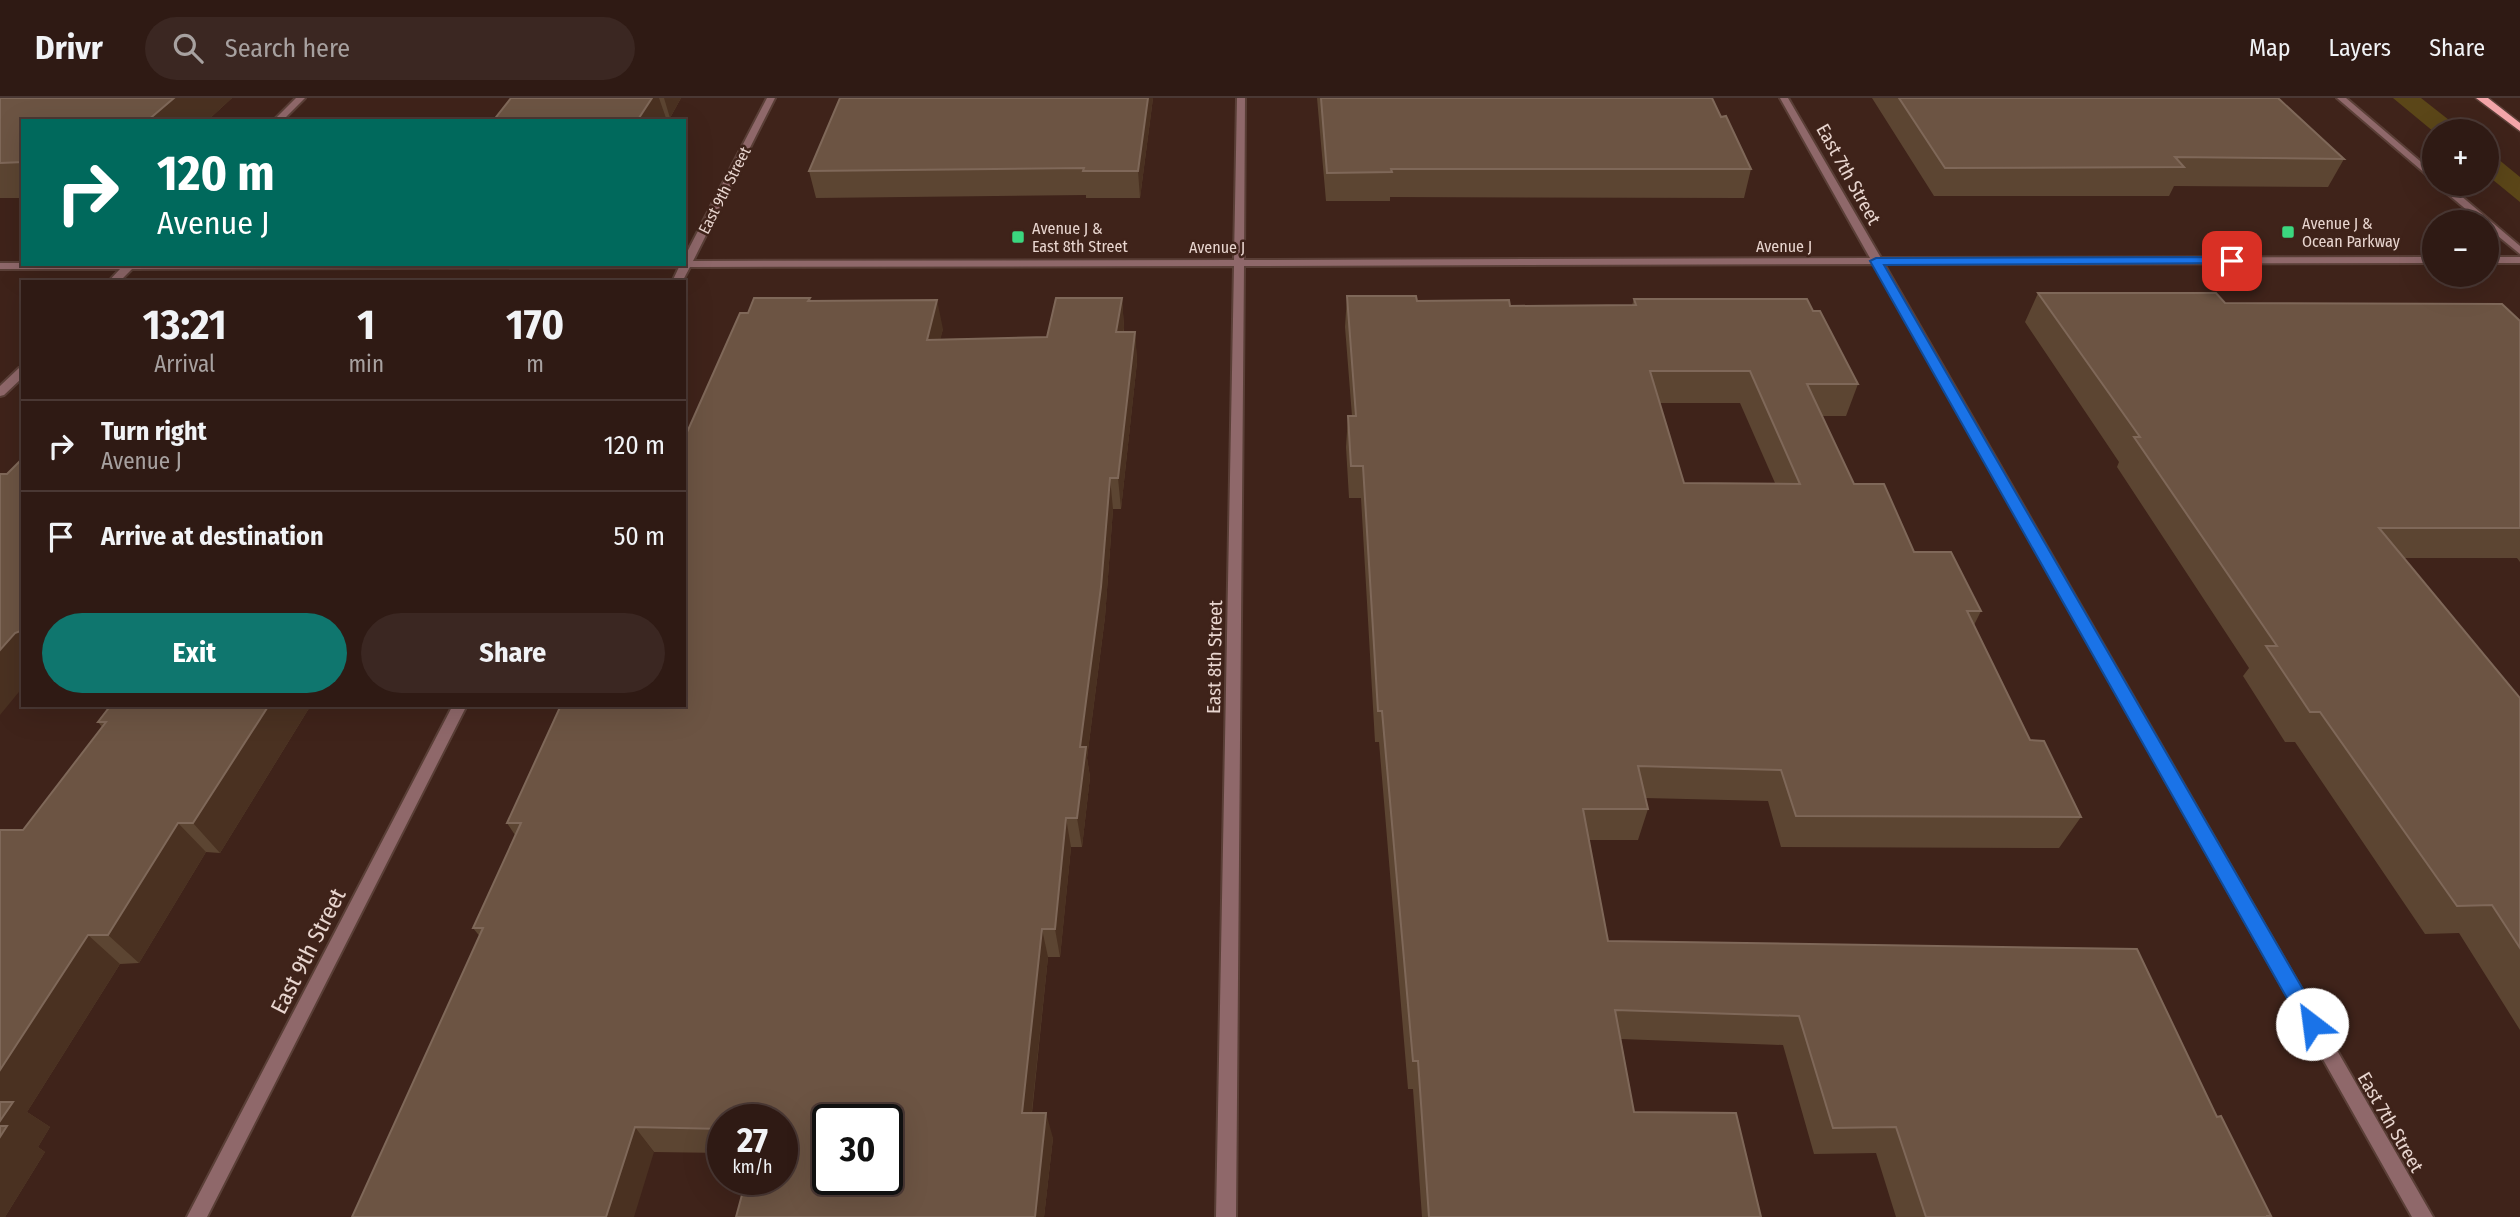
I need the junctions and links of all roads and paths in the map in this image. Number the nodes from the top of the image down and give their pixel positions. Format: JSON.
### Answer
{"nodes":[{"id":1,"x":300,"y":98,"type":"edge"},
{"id":2,"x":771,"y":98,"type":"edge"},
{"id":3,"x":1241,"y":98,"type":"edge"},
{"id":4,"x":1784,"y":98,"type":"edge"},
{"id":5,"x":2341,"y":98,"type":"edge"},
{"id":6,"x":2481,"y":98,"type":"edge"},
{"id":7,"x":279,"y":119,"type":"edge"},
{"id":8,"x":2520,"y":128,"type":"edge"},
{"id":9,"x":2422,"y":168,"type":"edge"},
{"id":10,"x":2456,"y":196,"type":"edge"},
{"id":11,"x":2472,"y":210,"type":"edge"},
{"id":12,"x":2499,"y":233,"type":"edge"},
{"id":13,"x":2520,"y":251,"type":"edge"},
{"id":14,"x":2422,"y":260,"type":"edge"},
{"id":15,"x":2499,"y":260,"type":"edge"},
{"id":16,"x":2520,"y":260,"type":"edge"},
{"id":17,"x":1876,"y":261,"type":"junction"},
{"id":18,"x":1238,"y":263,"type":"junction"},
{"id":19,"x":686,"y":264,"type":"joint"},
{"id":20,"x":0,"y":266,"type":"edge"},
{"id":21,"x":21,"y":266,"type":"edge"},
{"id":22,"x":129,"y":266,"type":"edge"},
{"id":23,"x":115,"y":280,"type":"edge"},
{"id":24,"x":21,"y":372,"type":"edge"},
{"id":25,"x":0,"y":393,"type":"edge"},
{"id":26,"x":459,"y":707,"type":"edge"},
{"id":27,"x":197,"y":1217,"type":"edge"},
{"id":28,"x":1226,"y":1217,"type":"edge"},
{"id":29,"x":2423,"y":1217,"type":"edge"}],
"edges":[{"from":1,"to":7,"type":"street"},
{"from":2,"to":19,"type":"street","name":"East 9th Street"},
{"from":3,"to":18,"type":"street","name":"East 8th Street"},
{"from":4,"to":17,"type":"street","name":"East 7th Street"},
{"from":5,"to":9,"type":"street"},
{"from":6,"to":8,"type":"main road"},
{"from":10,"to":11,"type":"street"},
{"from":12,"to":13,"type":"street"},
{"from":14,"to":17,"type":"street","name":"Avenue J"},
{"from":15,"to":16,"type":"street"},
{"from":17,"to":18,"type":"street","name":"Avenue J"},
{"from":17,"to":29,"type":"street","name":"East 7th Street"},
{"from":18,"to":19,"type":"street","name":"Avenue J"},
{"from":18,"to":28,"type":"street","name":"East 8th Street"},
{"from":20,"to":21,"type":"street","name":"Avenue J"},
{"from":22,"to":23,"type":"street"},
{"from":24,"to":25,"type":"street"},
{"from":26,"to":27,"type":"street","name":"East 9th Street"}]}
